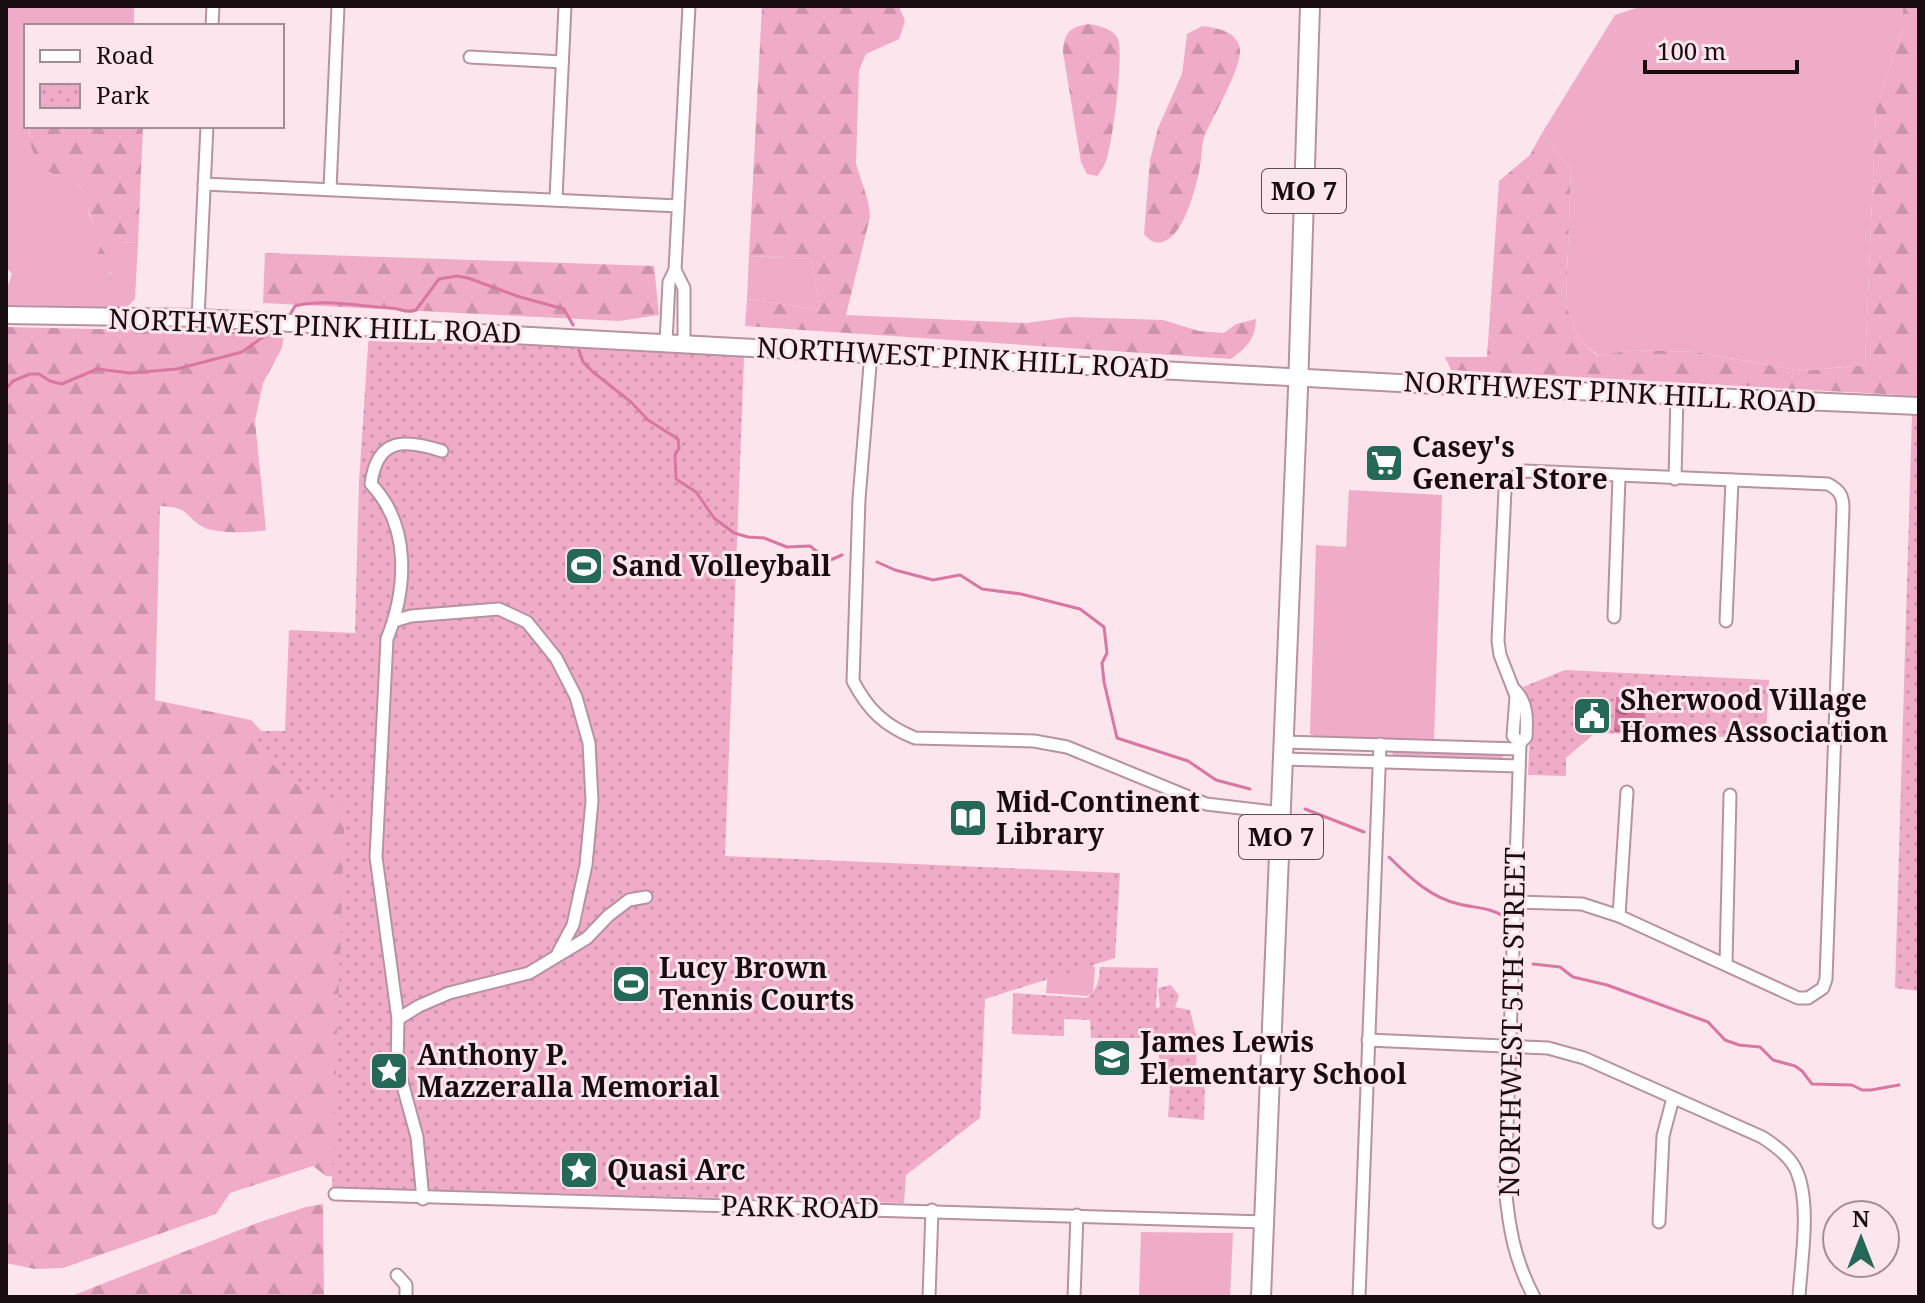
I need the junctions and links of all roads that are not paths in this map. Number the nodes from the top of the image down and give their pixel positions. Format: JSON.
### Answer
{"nodes":[{"id":1,"x":338,"y":6,"type":"edge"},
{"id":2,"x":565,"y":6,"type":"edge"},
{"id":3,"x":689,"y":6,"type":"edge"},
{"id":4,"x":1310,"y":6,"type":"edge"},
{"id":5,"x":470,"y":57,"type":"dead end"},
{"id":6,"x":562,"y":62,"type":"junction"},
{"id":7,"x":207,"y":128,"type":"edge"},
{"id":8,"x":204,"y":184,"type":"junction"},
{"id":9,"x":330,"y":189,"type":"junction"},
{"id":10,"x":556,"y":198,"type":"junction"},
{"id":11,"x":678,"y":206,"type":"junction"},
{"id":12,"x":675,"y":270,"type":"junction"},
{"id":13,"x":6,"y":315,"type":"edge"},
{"id":14,"x":198,"y":318,"type":"junction"},
{"id":15,"x":666,"y":342,"type":"junction"},
{"id":16,"x":684,"y":343,"type":"junction"},
{"id":17,"x":871,"y":353,"type":"junction"},
{"id":18,"x":1298,"y":377,"type":"junction"},
{"id":19,"x":1677,"y":394,"type":"junction"},
{"id":20,"x":1919,"y":406,"type":"edge"},
{"id":21,"x":442,"y":451,"type":"dead end"},
{"id":22,"x":1619,"y":477,"type":"junction"},
{"id":23,"x":1675,"y":479,"type":"junction"},
{"id":24,"x":1732,"y":480,"type":"junction"},
{"id":25,"x":1614,"y":617,"type":"dead end"},
{"id":26,"x":394,"y":621,"type":"junction"},
{"id":27,"x":1726,"y":621,"type":"dead end"},
{"id":28,"x":1380,"y":744,"type":"junction"},
{"id":29,"x":1520,"y":746,"type":"junction"},
{"id":30,"x":1284,"y":751,"type":"junction"},
{"id":31,"x":1380,"y":761,"type":"junction"},
{"id":32,"x":1519,"y":766,"type":"junction"},
{"id":33,"x":1627,"y":792,"type":"dead end"},
{"id":34,"x":1730,"y":795,"type":"dead end"},
{"id":35,"x":1282,"y":813,"type":"junction"},
{"id":36,"x":646,"y":897,"type":"dead end"},
{"id":37,"x":1515,"y":902,"type":"junction"},
{"id":38,"x":1619,"y":916,"type":"junction"},
{"id":39,"x":558,"y":953,"type":"junction"},
{"id":40,"x":1726,"y":963,"type":"junction"},
{"id":41,"x":398,"y":1019,"type":"junction"},
{"id":42,"x":1368,"y":1040,"type":"junction"},
{"id":43,"x":1509,"y":1045,"type":"junction"},
{"id":44,"x":1673,"y":1098,"type":"junction"},
{"id":45,"x":335,"y":1194,"type":"dead end"},
{"id":46,"x":423,"y":1199,"type":"junction"},
{"id":47,"x":932,"y":1210,"type":"junction"},
{"id":48,"x":1077,"y":1215,"type":"junction"},
{"id":49,"x":1264,"y":1222,"type":"junction"},
{"id":50,"x":1659,"y":1222,"type":"dead end"},
{"id":51,"x":397,"y":1275,"type":"dead end"},
{"id":52,"x":406,"y":1297,"type":"edge"},
{"id":53,"x":929,"y":1297,"type":"edge"},
{"id":54,"x":1074,"y":1297,"type":"edge"},
{"id":55,"x":1261,"y":1297,"type":"edge"},
{"id":56,"x":1359,"y":1297,"type":"edge"},
{"id":57,"x":1534,"y":1297,"type":"edge"},
{"id":58,"x":1799,"y":1297,"type":"edge"}],
"edges":[{"from":1,"to":9,"type":"street"},
{"from":2,"to":6,"type":"street"},
{"from":3,"to":11,"type":"street"},
{"from":4,"to":18,"type":"main road","number":"MO 7"},
{"from":5,"to":6,"type":"street"},
{"from":6,"to":10,"type":"street"},
{"from":7,"to":8,"type":"street"},
{"from":8,"to":9,"type":"street"},
{"from":8,"to":14,"type":"street"},
{"from":9,"to":10,"type":"street"},
{"from":10,"to":11,"type":"street"},
{"from":11,"to":12,"type":"street"},
{"from":12,"to":15,"type":"street"},
{"from":12,"to":16,"type":"street"},
{"from":13,"to":14,"type":"main road","name":"NORTHWEST PINK HILL ROAD"},
{"from":14,"to":15,"type":"main road","name":"NORTHWEST PINK HILL ROAD"},
{"from":15,"to":16,"type":"main road","name":"NORTHWEST PINK HILL ROAD"},
{"from":16,"to":17,"type":"main road","name":"NORTHWEST PINK HILL ROAD"},
{"from":17,"to":18,"type":"main road","name":"NORTHWEST PINK HILL ROAD"},
{"from":17,"to":35,"type":"street"},
{"from":18,"to":19,"type":"main road","name":"NORTHWEST PINK HILL ROAD"},
{"from":18,"to":30,"type":"main road","number":"MO 7"},
{"from":19,"to":20,"type":"main road","name":"NORTHWEST PINK HILL ROAD"},
{"from":19,"to":23,"type":"street"},
{"from":21,"to":26,"type":"street"},
{"from":22,"to":23,"type":"street"},
{"from":22,"to":25,"type":"street"},
{"from":22,"to":29,"type":"street","name":"NORTHWEST 5TH STREET"},
{"from":23,"to":24,"type":"street"},
{"from":24,"to":27,"type":"street"},
{"from":24,"to":40,"type":"street"},
{"from":26,"to":39,"type":"street"},
{"from":26,"to":41,"type":"street"},
{"from":28,"to":29,"type":"street"},
{"from":28,"to":30,"type":"street"},
{"from":28,"to":31,"type":"street"},
{"from":29,"to":32,"type":"street","name":"NORTHWEST 5TH STREET"},
{"from":30,"to":31,"type":"street"},
{"from":30,"to":35,"type":"main road","number":"MO 7"},
{"from":31,"to":32,"type":"street"},
{"from":31,"to":42,"type":"street"},
{"from":32,"to":37,"type":"street","name":"NORTHWEST 5TH STREET"},
{"from":33,"to":38,"type":"street"},
{"from":34,"to":40,"type":"street"},
{"from":35,"to":49,"type":"main road","number":"MO 7"},
{"from":36,"to":39,"type":"street"},
{"from":37,"to":38,"type":"street"},
{"from":37,"to":43,"type":"street","name":"NORTHWEST 5TH STREET"},
{"from":38,"to":40,"type":"street"},
{"from":39,"to":41,"type":"street"},
{"from":41,"to":46,"type":"street"},
{"from":42,"to":43,"type":"street"},
{"from":42,"to":56,"type":"street"},
{"from":43,"to":44,"type":"street"},
{"from":43,"to":57,"type":"street","name":"NORTHWEST 5TH STREET"},
{"from":44,"to":50,"type":"street"},
{"from":44,"to":58,"type":"street"},
{"from":45,"to":46,"type":"street","name":"PARK ROAD"},
{"from":46,"to":47,"type":"street","name":"PARK ROAD"},
{"from":47,"to":48,"type":"street","name":"PARK ROAD"},
{"from":47,"to":53,"type":"street"},
{"from":48,"to":49,"type":"street","name":"PARK ROAD"},
{"from":48,"to":54,"type":"street"},
{"from":49,"to":55,"type":"main road","number":"MO 7"},
{"from":51,"to":52,"type":"street"}]}
